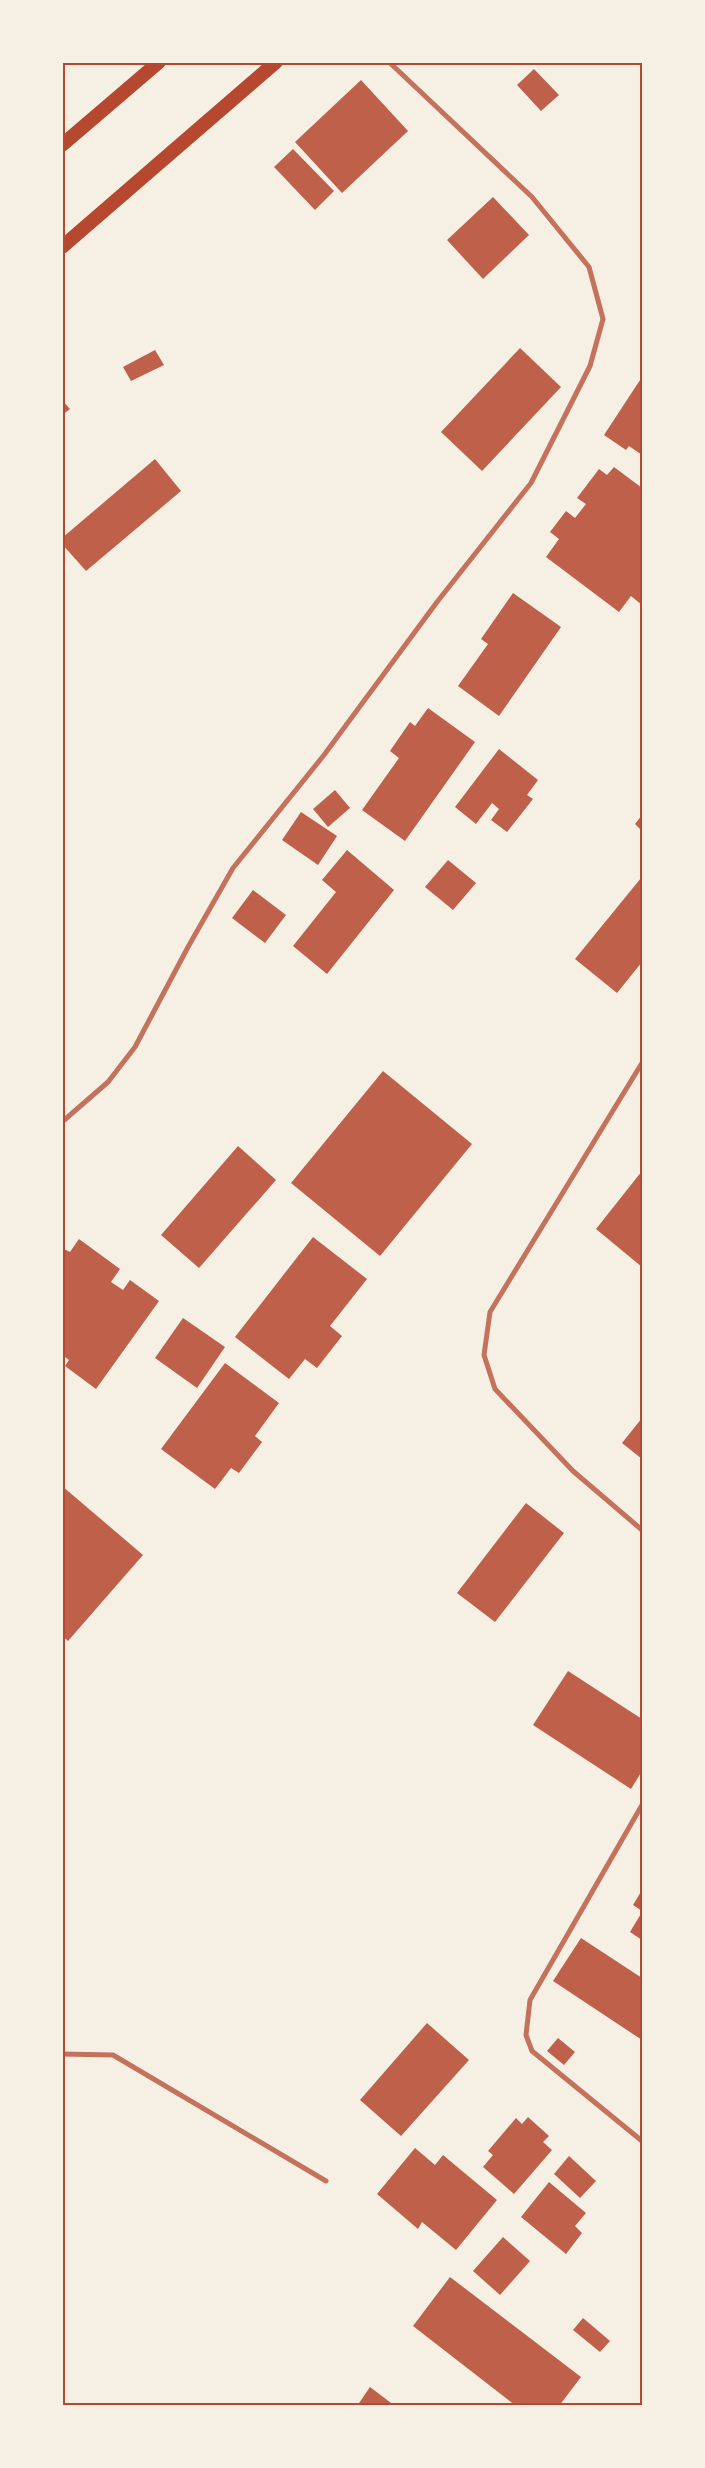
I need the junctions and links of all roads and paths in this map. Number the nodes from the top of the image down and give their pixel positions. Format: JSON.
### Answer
{"nodes":[{"id":1,"x":159,"y":62,"type":"edge"},
{"id":2,"x":276,"y":62,"type":"edge"},
{"id":3,"x":389,"y":62,"type":"edge"},
{"id":4,"x":62,"y":145,"type":"edge"},
{"id":5,"x":62,"y":247,"type":"edge"},
{"id":6,"x":642,"y":1063,"type":"edge"},
{"id":7,"x":62,"y":1122,"type":"edge"},
{"id":8,"x":642,"y":1530,"type":"edge"},
{"id":9,"x":642,"y":1805,"type":"edge"},
{"id":10,"x":62,"y":2054,"type":"edge"},
{"id":11,"x":642,"y":2141,"type":"edge"},
{"id":12,"x":326,"y":2181,"type":"dead end"}],
"edges":[{"from":1,"to":4,"type":"highway"},
{"from":2,"to":5,"type":"highway"},
{"from":3,"to":7,"type":"street"},
{"from":6,"to":8,"type":"street"},
{"from":9,"to":11,"type":"street"},
{"from":10,"to":12,"type":"street"}]}
